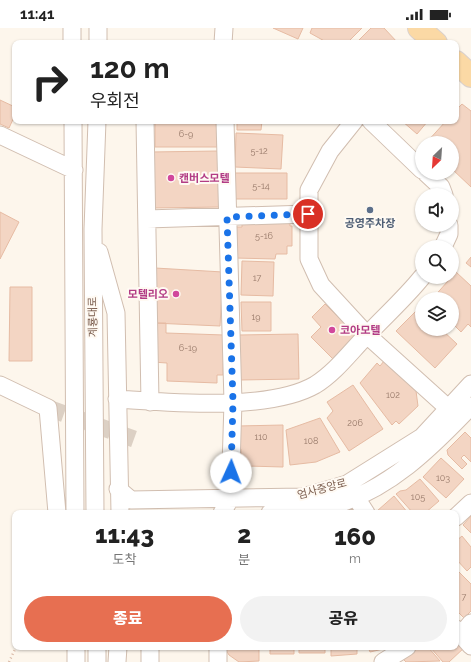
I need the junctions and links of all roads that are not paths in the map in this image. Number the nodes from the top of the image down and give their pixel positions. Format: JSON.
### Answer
{"nodes":[{"id":1,"x":72,"y":28,"type":"edge"},
{"id":2,"x":98,"y":28,"type":"edge"},
{"id":3,"x":224,"y":28,"type":"edge"},
{"id":4,"x":72,"y":40,"type":"edge"},
{"id":5,"x":98,"y":40,"type":"edge"},
{"id":6,"x":223,"y":40,"type":"edge"},
{"id":7,"x":459,"y":65,"type":"edge"},
{"id":8,"x":471,"y":76,"type":"edge"},
{"id":9,"x":73,"y":124,"type":"edge"},
{"id":10,"x":97,"y":124,"type":"edge"},
{"id":11,"x":145,"y":124,"type":"edge"},
{"id":12,"x":225,"y":124,"type":"edge"},
{"id":13,"x":352,"y":124,"type":"edge"},
{"id":14,"x":374,"y":124,"type":"edge"},
{"id":15,"x":0,"y":135,"type":"edge"},
{"id":16,"x":415,"y":163,"type":"edge"},
{"id":17,"x":74,"y":170,"type":"junction"},
{"id":18,"x":433,"y":180,"type":"edge"},
{"id":19,"x":441,"y":188,"type":"edge"},
{"id":20,"x":308,"y":214,"type":"junction"},
{"id":21,"x":227,"y":217,"type":"junction"},
{"id":22,"x":147,"y":220,"type":"junction"},
{"id":23,"x":93,"y":229,"type":"junction"},
{"id":24,"x":415,"y":284,"type":"edge"},
{"id":25,"x":367,"y":334,"type":"junction"},
{"id":26,"x":0,"y":384,"type":"edge"},
{"id":27,"x":471,"y":384,"type":"edge"},
{"id":28,"x":117,"y":399,"type":"junction"},
{"id":29,"x":150,"y":402,"type":"junction"},
{"id":30,"x":233,"y":402,"type":"junction"},
{"id":31,"x":471,"y":406,"type":"edge"},
{"id":32,"x":454,"y":413,"type":"junction"},
{"id":33,"x":118,"y":489,"type":"junction"},
{"id":34,"x":351,"y":491,"type":"junction"},
{"id":35,"x":471,"y":503,"type":"edge"},
{"id":36,"x":226,"y":506,"type":"edge"},
{"id":37,"x":57,"y":510,"type":"edge"},
{"id":38,"x":75,"y":510,"type":"edge"},
{"id":39,"x":95,"y":510,"type":"edge"},
{"id":40,"x":120,"y":510,"type":"edge"},
{"id":41,"x":310,"y":510,"type":"edge"},
{"id":42,"x":364,"y":510,"type":"edge"},
{"id":43,"x":459,"y":514,"type":"edge"},
{"id":44,"x":76,"y":650,"type":"edge"},
{"id":45,"x":97,"y":650,"type":"edge"},
{"id":46,"x":118,"y":650,"type":"edge"},
{"id":47,"x":150,"y":650,"type":"edge"},
{"id":48,"x":218,"y":650,"type":"edge"},
{"id":49,"x":401,"y":650,"type":"edge"},
{"id":50,"x":76,"y":662,"type":"edge"},
{"id":51,"x":97,"y":662,"type":"edge"},
{"id":52,"x":117,"y":662,"type":"edge"},
{"id":53,"x":150,"y":662,"type":"edge"},
{"id":54,"x":218,"y":662,"type":"edge"},
{"id":55,"x":383,"y":662,"type":"edge"}],
"edges":[{"from":1,"to":4,"type":"street"},
{"from":2,"to":5,"type":"street"},
{"from":3,"to":6,"type":"street"},
{"from":7,"to":8,"type":"main road"},
{"from":9,"to":17,"type":"street","name":"계룡대로"},
{"from":10,"to":23,"type":"street","name":"계룡대로"},
{"from":11,"to":22,"type":"street"},
{"from":12,"to":21,"type":"street"},
{"from":13,"to":20,"type":"street"},
{"from":14,"to":16,"type":"street"},
{"from":15,"to":17,"type":"street"},
{"from":17,"to":38,"type":"street","name":"계룡대로"},
{"from":18,"to":19,"type":"street"},
{"from":20,"to":21,"type":"street"},
{"from":20,"to":25,"type":"street"},
{"from":21,"to":22,"type":"street"},
{"from":21,"to":30,"type":"street"},
{"from":22,"to":29,"type":"street"},
{"from":23,"to":28,"type":"street"},
{"from":23,"to":39,"type":"street","name":"계룡대로"},
{"from":24,"to":25,"type":"street"},
{"from":25,"to":30,"type":"street"},
{"from":25,"to":32,"type":"street"},
{"from":26,"to":37,"type":"street"},
{"from":27,"to":32,"type":"street","name":"엄사중앙로"},
{"from":28,"to":29,"type":"street"},
{"from":28,"to":33,"type":"street"},
{"from":29,"to":30,"type":"street"},
{"from":30,"to":36,"type":"street"},
{"from":31,"to":32,"type":"street","name":"엄사중앙로"},
{"from":32,"to":34,"type":"street","name":"엄사중앙로"},
{"from":33,"to":36,"type":"street","name":"엄사중앙로"},
{"from":33,"to":40,"type":"street"},
{"from":34,"to":36,"type":"street","name":"엄사중앙로"},
{"from":34,"to":41,"type":"street","name":"엄사중앙로"},
{"from":34,"to":42,"type":"street"},
{"from":35,"to":43,"type":"street"},
{"from":44,"to":50,"type":"street"},
{"from":45,"to":51,"type":"street"},
{"from":46,"to":52,"type":"street"},
{"from":47,"to":53,"type":"street"},
{"from":48,"to":54,"type":"street"},
{"from":49,"to":55,"type":"street"}]}
